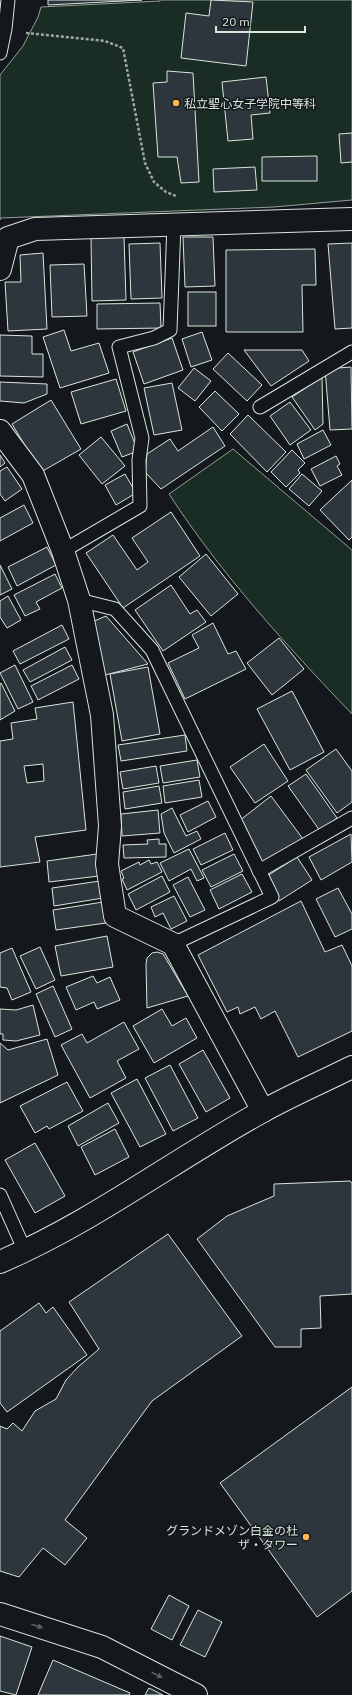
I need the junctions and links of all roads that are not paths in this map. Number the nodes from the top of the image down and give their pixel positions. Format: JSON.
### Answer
{"nodes":[{"id":1,"x":8,"y":0,"type":"edge"},
{"id":2,"x":0,"y":53,"type":"edge"},
{"id":3,"x":352,"y":219,"type":"edge"},
{"id":4,"x":179,"y":224,"type":"junction"},
{"id":5,"x":0,"y":270,"type":"edge"},
{"id":6,"x":352,"y":352,"type":"edge"},
{"id":7,"x":260,"y":407,"type":"dead end"},
{"id":8,"x":0,"y":431,"type":"edge"},
{"id":9,"x":63,"y":551,"type":"junction"},
{"id":10,"x":79,"y":600,"type":"junction"},
{"id":11,"x":352,"y":818,"type":"edge"},
{"id":12,"x":259,"y":871,"type":"junction"},
{"id":13,"x":173,"y":944,"type":"junction"},
{"id":14,"x":352,"y":1067,"type":"edge"},
{"id":15,"x":263,"y":1111,"type":"junction"},
{"id":16,"x":0,"y":1195,"type":"edge"},
{"id":17,"x":25,"y":1251,"type":"junction"},
{"id":18,"x":0,"y":1262,"type":"edge"},
{"id":19,"x":0,"y":1614,"type":"edge"},
{"id":20,"x":196,"y":1695,"type":"edge"}],
"edges":[{"from":1,"to":2,"type":"lane"},
{"from":3,"to":4,"type":"street"},
{"from":4,"to":5,"type":"street"},
{"from":4,"to":9,"type":"lane"},
{"from":6,"to":7,"type":"lane"},
{"from":8,"to":9,"type":"street"},
{"from":9,"to":10,"type":"street"},
{"from":10,"to":12,"type":"lane"},
{"from":10,"to":13,"type":"street"},
{"from":11,"to":12,"type":"lane"},
{"from":12,"to":13,"type":"lane"},
{"from":13,"to":15,"type":"street"},
{"from":14,"to":15,"type":"street"},
{"from":15,"to":17,"type":"street"},
{"from":16,"to":17,"type":"lane"},
{"from":17,"to":18,"type":"street"},
{"from":19,"to":20,"type":"street","one_way":true}]}
